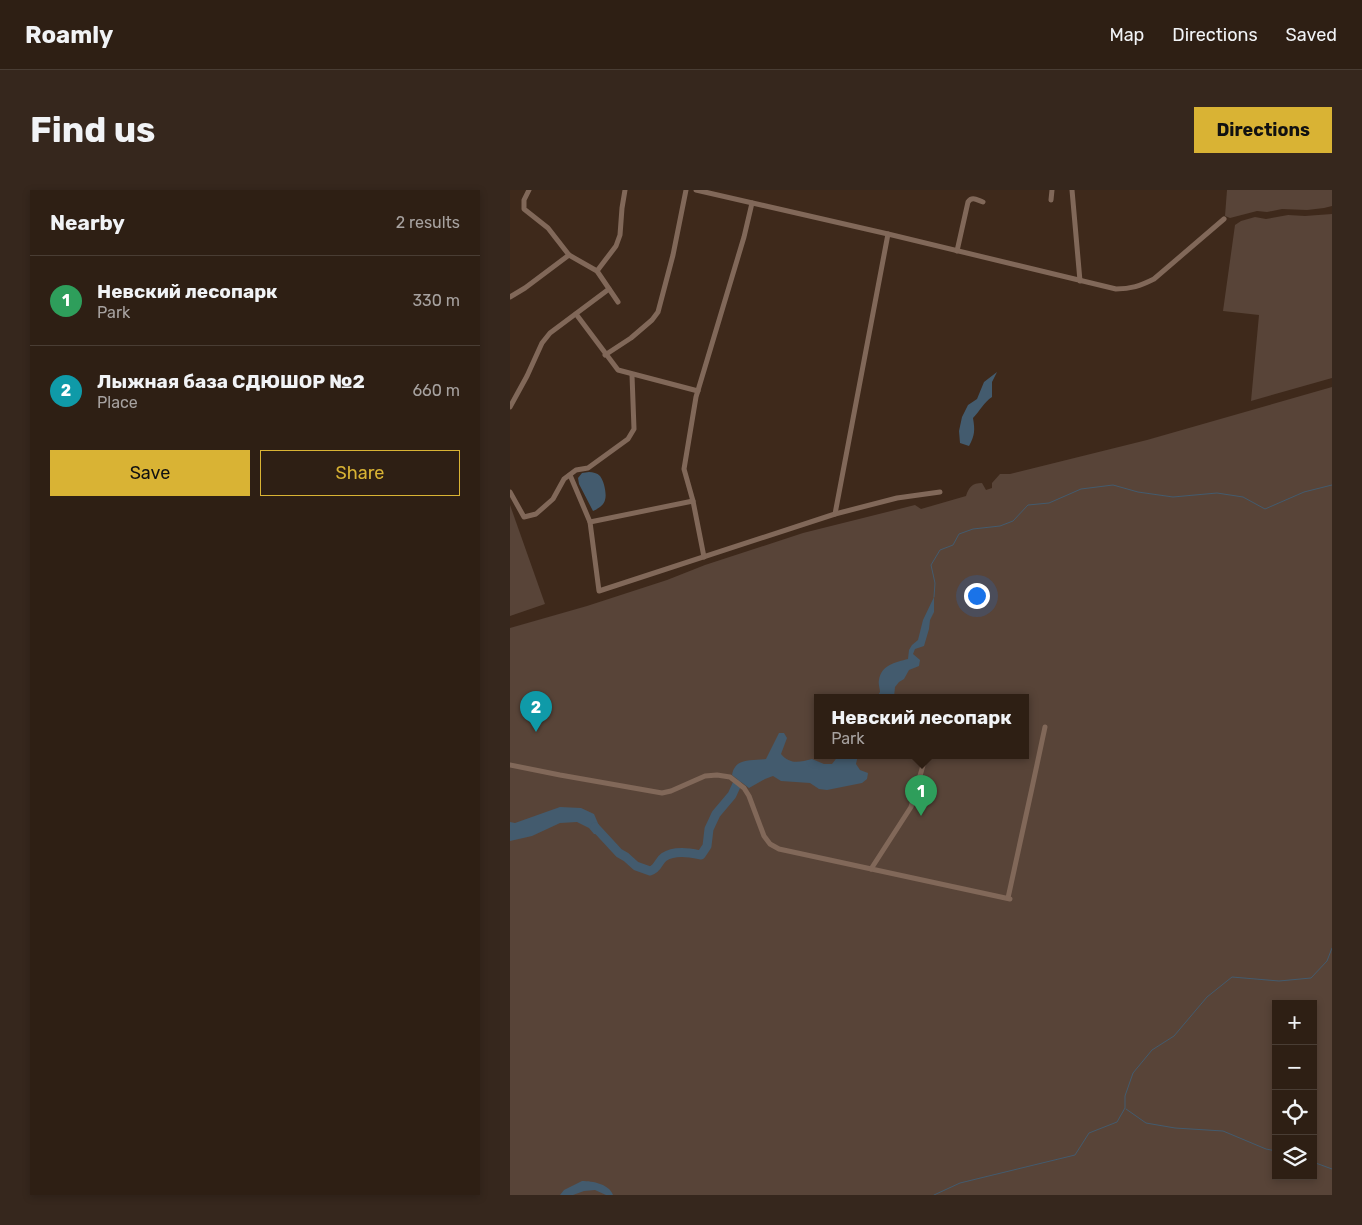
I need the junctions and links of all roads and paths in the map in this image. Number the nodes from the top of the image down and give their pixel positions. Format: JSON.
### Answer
{"nodes":[{"id":1,"x":529,"y":190,"type":"edge"},
{"id":2,"x":626,"y":190,"type":"edge"},
{"id":3,"x":686,"y":190,"type":"edge"},
{"id":4,"x":696,"y":190,"type":"edge"},
{"id":5,"x":1052,"y":190,"type":"edge"},
{"id":6,"x":1072,"y":190,"type":"edge"},
{"id":7,"x":1051,"y":200,"type":"dead end"},
{"id":8,"x":983,"y":202,"type":"dead end"},
{"id":9,"x":752,"y":203,"type":"junction"},
{"id":10,"x":1224,"y":220,"type":"dead end"},
{"id":11,"x":888,"y":234,"type":"junction"},
{"id":12,"x":957,"y":251,"type":"junction"},
{"id":13,"x":569,"y":255,"type":"junction"},
{"id":14,"x":597,"y":271,"type":"junction"},
{"id":15,"x":1080,"y":281,"type":"junction"},
{"id":16,"x":609,"y":289,"type":"junction"},
{"id":17,"x":510,"y":298,"type":"edge"},
{"id":18,"x":618,"y":302,"type":"dead end"},
{"id":19,"x":576,"y":314,"type":"junction"},
{"id":20,"x":605,"y":355,"type":"junction"},
{"id":21,"x":632,"y":375,"type":"junction"},
{"id":22,"x":698,"y":391,"type":"junction"},
{"id":23,"x":510,"y":407,"type":"edge"},
{"id":24,"x":570,"y":475,"type":"junction"},
{"id":25,"x":510,"y":492,"type":"edge"},
{"id":26,"x":940,"y":492,"type":"dead end"},
{"id":27,"x":693,"y":501,"type":"junction"},
{"id":28,"x":835,"y":514,"type":"junction"},
{"id":29,"x":590,"y":522,"type":"junction"},
{"id":30,"x":704,"y":558,"type":"junction"},
{"id":31,"x":1045,"y":727,"type":"dead end"},
{"id":32,"x":925,"y":759,"type":"edge"},
{"id":33,"x":510,"y":765,"type":"edge"},
{"id":34,"x":872,"y":869,"type":"junction"}],
"edges":[{"from":1,"to":13,"type":"street"},
{"from":2,"to":14,"type":"street"},
{"from":3,"to":20,"type":"street"},
{"from":4,"to":9,"type":"street"},
{"from":5,"to":7,"type":"street"},
{"from":6,"to":15,"type":"street"},
{"from":8,"to":12,"type":"street"},
{"from":9,"to":11,"type":"street"},
{"from":9,"to":22,"type":"street"},
{"from":10,"to":15,"type":"street"},
{"from":11,"to":12,"type":"street"},
{"from":11,"to":28,"type":"street"},
{"from":12,"to":15,"type":"street"},
{"from":13,"to":14,"type":"street"},
{"from":13,"to":17,"type":"street"},
{"from":14,"to":16,"type":"street"},
{"from":16,"to":18,"type":"street"},
{"from":16,"to":19,"type":"street"},
{"from":19,"to":20,"type":"street"},
{"from":19,"to":23,"type":"street"},
{"from":20,"to":21,"type":"street"},
{"from":21,"to":22,"type":"street"},
{"from":21,"to":24,"type":"street"},
{"from":22,"to":27,"type":"street"},
{"from":24,"to":25,"type":"street"},
{"from":24,"to":29,"type":"street"},
{"from":26,"to":28,"type":"street"},
{"from":27,"to":29,"type":"street"},
{"from":27,"to":30,"type":"street"},
{"from":28,"to":30,"type":"street"},
{"from":29,"to":30,"type":"street"},
{"from":31,"to":34,"type":"street"},
{"from":32,"to":34,"type":"street"},
{"from":33,"to":34,"type":"street"}]}
